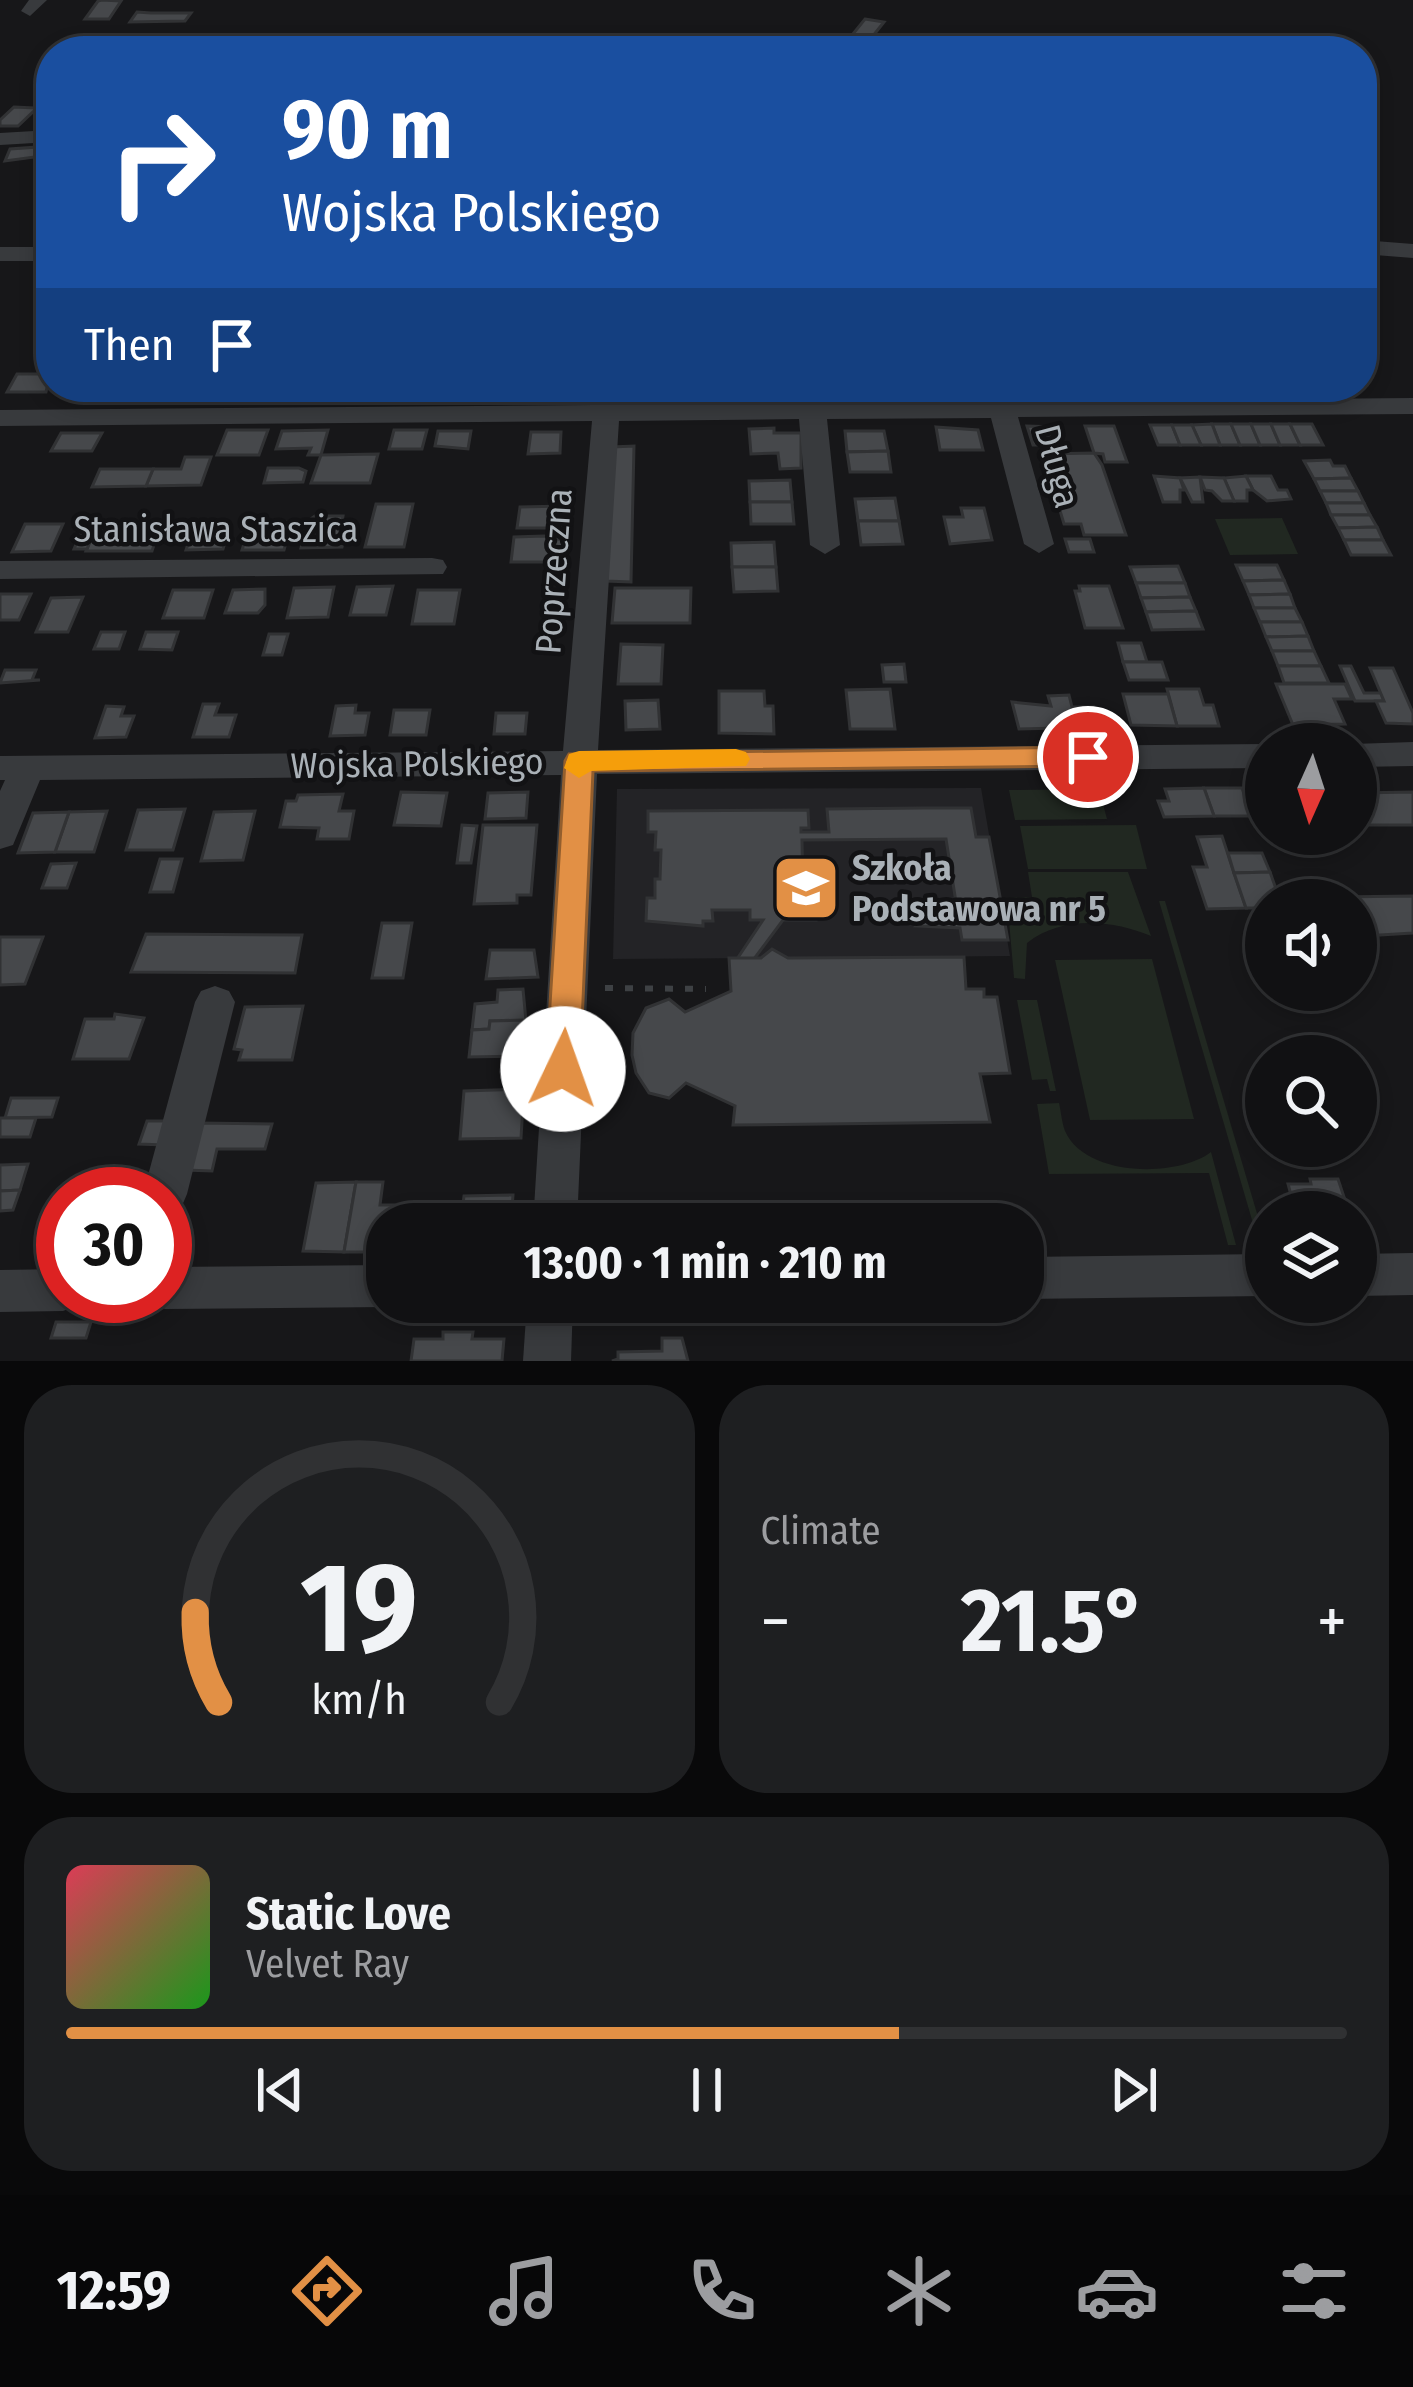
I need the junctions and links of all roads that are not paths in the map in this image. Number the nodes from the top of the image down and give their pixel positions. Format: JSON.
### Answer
{"nodes":[{"id":1,"x":36,"y":137,"type":"edge"},
{"id":2,"x":0,"y":139,"type":"edge"},
{"id":3,"x":1377,"y":249,"type":"edge"},
{"id":4,"x":1413,"y":251,"type":"edge"},
{"id":5,"x":0,"y":254,"type":"edge"},
{"id":6,"x":36,"y":254,"type":"edge"},
{"id":7,"x":512,"y":402,"type":"edge"},
{"id":8,"x":608,"y":402,"type":"edge"},
{"id":9,"x":664,"y":402,"type":"edge"},
{"id":10,"x":1413,"y":406,"type":"edge"},
{"id":11,"x":1002,"y":409,"type":"junction"},
{"id":12,"x":812,"y":410,"type":"junction"},
{"id":13,"x":0,"y":418,"type":"edge"},
{"id":14,"x":1039,"y":544,"type":"dead end"},
{"id":15,"x":825,"y":545,"type":"dead end"},
{"id":16,"x":432,"y":567,"type":"dead end"},
{"id":17,"x":0,"y":570,"type":"edge"},
{"id":18,"x":1413,"y":754,"type":"edge"},
{"id":19,"x":1377,"y":755,"type":"edge"},
{"id":20,"x":1245,"y":756,"type":"edge"},
{"id":21,"x":579,"y":761,"type":"junction"},
{"id":22,"x":14,"y":768,"type":"edge"},
{"id":23,"x":0,"y":836,"type":"edge"},
{"id":24,"x":214,"y":1002,"type":"dead end"},
{"id":25,"x":172,"y":1167,"type":"edge"},
{"id":26,"x":555,"y":1203,"type":"edge"},
{"id":27,"x":1377,"y":1274,"type":"edge"},
{"id":28,"x":1413,"y":1274,"type":"edge"},
{"id":29,"x":1245,"y":1275,"type":"edge"},
{"id":30,"x":1044,"y":1278,"type":"edge"},
{"id":31,"x":366,"y":1286,"type":"edge"},
{"id":32,"x":192,"y":1288,"type":"edge"},
{"id":33,"x":36,"y":1290,"type":"edge"},
{"id":34,"x":0,"y":1291,"type":"edge"},
{"id":35,"x":549,"y":1323,"type":"edge"},
{"id":36,"x":547,"y":1361,"type":"edge"}],
"edges":[{"from":1,"to":2,"type":"street"},
{"from":3,"to":4,"type":"street"},
{"from":5,"to":6,"type":"street"},
{"from":7,"to":13,"type":"street","name":"Długa"},
{"from":8,"to":21,"type":"street","name":"Poprzeczna"},
{"from":9,"to":12,"type":"street","name":"Długa"},
{"from":10,"to":11,"type":"street","name":"Długa"},
{"from":11,"to":12,"type":"street","name":"Długa"},
{"from":11,"to":14,"type":"street","name":"Długa"},
{"from":12,"to":15,"type":"street"},
{"from":16,"to":17,"type":"street","name":"Stanisława Staszica"},
{"from":18,"to":19,"type":"street"},
{"from":20,"to":21,"type":"street","name":"Wojska Polskiego"},
{"from":21,"to":22,"type":"street","name":"Wojska Polskiego"},
{"from":21,"to":26,"type":"street","name":"Poprzeczna"},
{"from":22,"to":23,"type":"street"},
{"from":24,"to":25,"type":"street"},
{"from":27,"to":28,"type":"street"},
{"from":29,"to":30,"type":"street"},
{"from":31,"to":32,"type":"street"},
{"from":33,"to":34,"type":"street"},
{"from":35,"to":36,"type":"street"}]}
